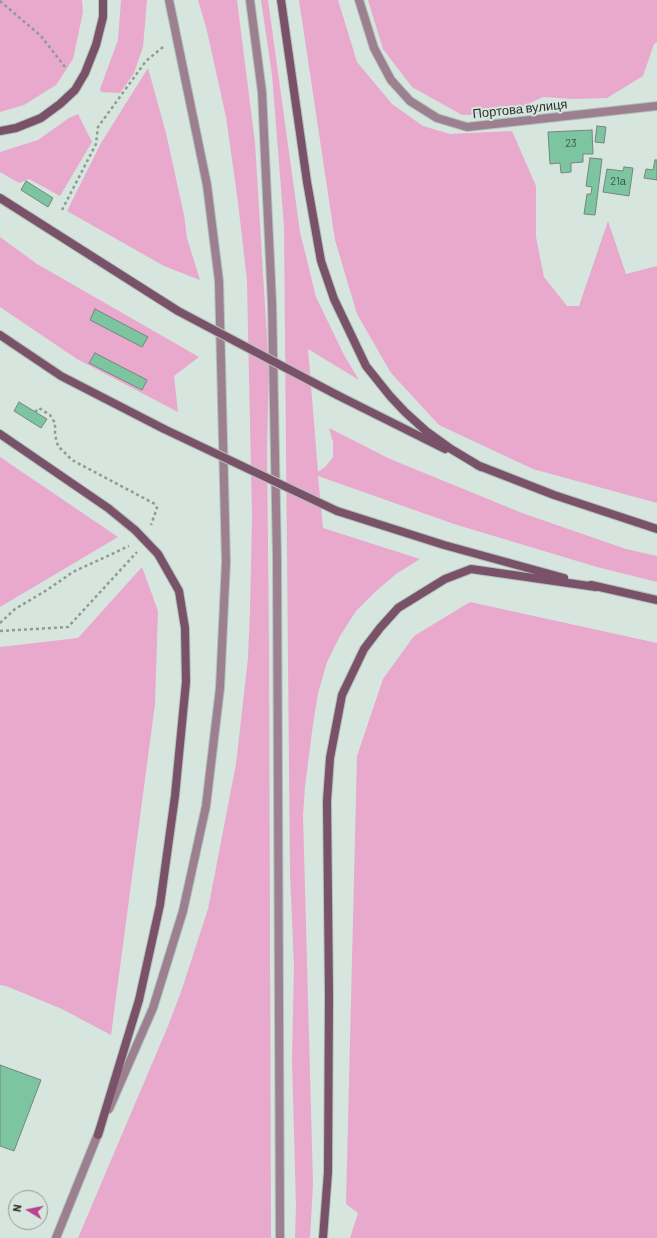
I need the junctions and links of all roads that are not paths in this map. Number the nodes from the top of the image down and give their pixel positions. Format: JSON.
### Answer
{"nodes":[{"id":1,"x":103,"y":0,"type":"edge"},
{"id":2,"x":169,"y":0,"type":"edge"},
{"id":3,"x":250,"y":0,"type":"edge"},
{"id":4,"x":281,"y":0,"type":"edge"},
{"id":5,"x":360,"y":0,"type":"edge"},
{"id":6,"x":657,"y":106,"type":"edge"},
{"id":7,"x":0,"y":132,"type":"edge"},
{"id":8,"x":0,"y":198,"type":"edge"},
{"id":9,"x":0,"y":335,"type":"edge"},
{"id":10,"x":0,"y":434,"type":"edge"},
{"id":11,"x":481,"y":467,"type":"junction"},
{"id":12,"x":657,"y":529,"type":"edge"},
{"id":13,"x":596,"y":587,"type":"junction"},
{"id":14,"x":657,"y":600,"type":"edge"},
{"id":15,"x":98,"y":1135,"type":"junction"},
{"id":16,"x":56,"y":1238,"type":"edge"},
{"id":17,"x":280,"y":1238,"type":"edge"},
{"id":18,"x":323,"y":1238,"type":"edge"}],
"edges":[{"from":1,"to":7,"type":"main road"},
{"from":2,"to":15,"type":"street"},
{"from":3,"to":17,"type":"street"},
{"from":4,"to":11,"type":"main road"},
{"from":5,"to":6,"type":"street","name":"Портова вулиця"},
{"from":8,"to":11,"type":"main road","bridge":true},
{"from":9,"to":13,"type":"main road","bridge":true},
{"from":10,"to":15,"type":"main road"},
{"from":11,"to":12,"type":"main road"},
{"from":13,"to":14,"type":"main road"},
{"from":13,"to":18,"type":"main road"},
{"from":15,"to":16,"type":"street"}]}
